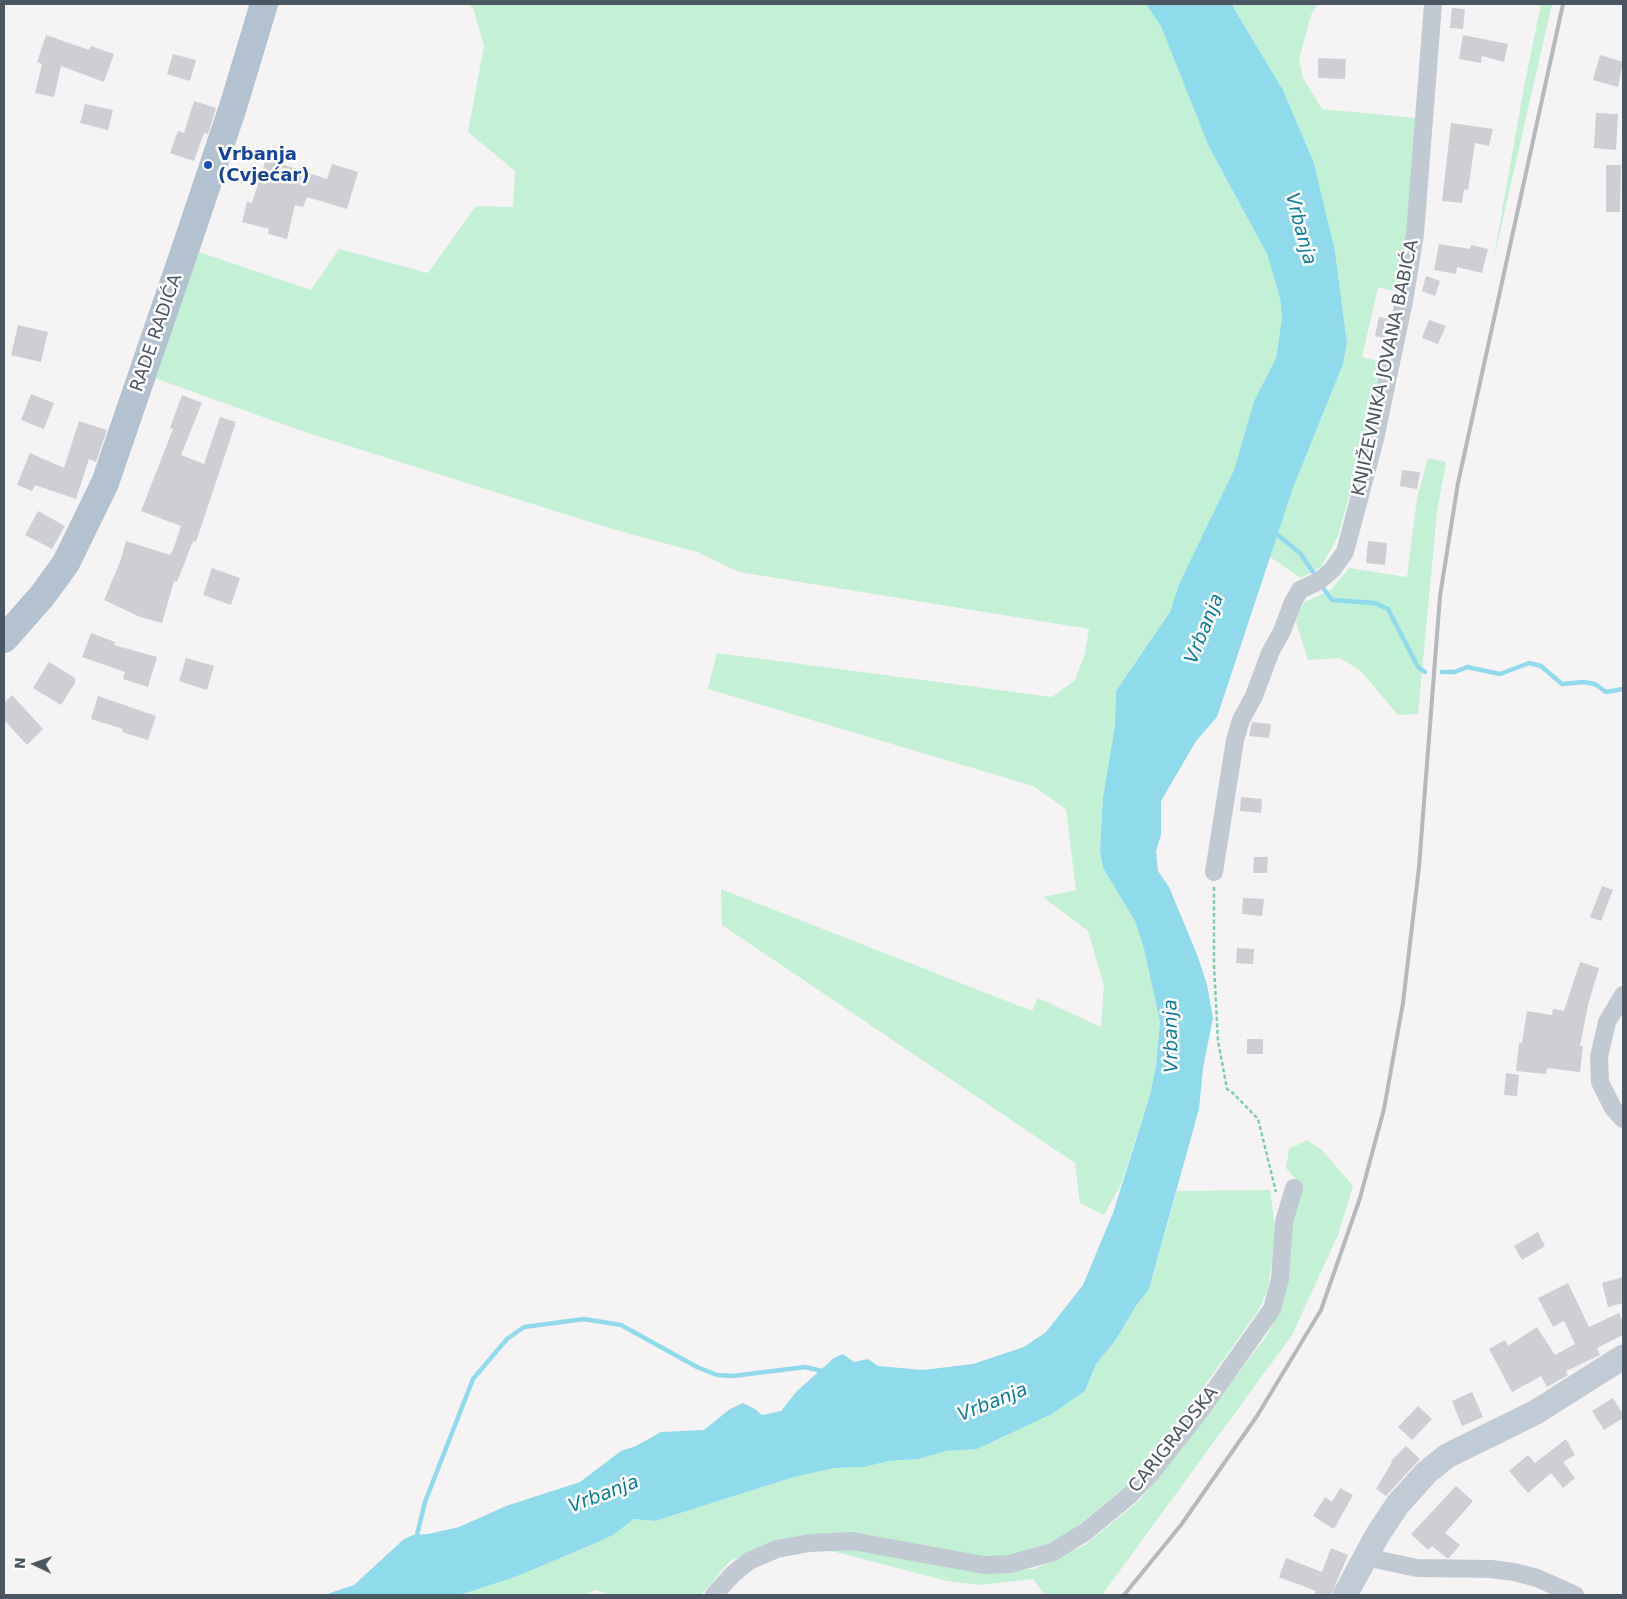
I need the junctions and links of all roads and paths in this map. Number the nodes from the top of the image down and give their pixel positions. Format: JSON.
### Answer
{"nodes":[{"id":1,"x":264,"y":4,"type":"edge"},
{"id":2,"x":1433,"y":4,"type":"edge"},
{"id":3,"x":4,"y":638,"type":"edge"},
{"id":4,"x":1214,"y":872,"type":"joint"},
{"id":5,"x":1623,"y":995,"type":"edge"},
{"id":6,"x":1623,"y":1119,"type":"edge"},
{"id":7,"x":1294,"y":1188,"type":"dead end"},
{"id":8,"x":1284,"y":1222,"type":"junction"},
{"id":9,"x":1623,"y":1357,"type":"edge"},
{"id":10,"x":1365,"y":1557,"type":"junction"},
{"id":11,"x":714,"y":1595,"type":"edge"},
{"id":12,"x":1345,"y":1595,"type":"edge"},
{"id":13,"x":1574,"y":1595,"type":"edge"}],
"edges":[{"from":1,"to":3,"type":"main road","name":"RADE RADIĆA"},
{"from":2,"to":4,"type":"street","name":"KNJIŽEVNIKA JOVANA BABIĆA"},
{"from":4,"to":8,"type":"path"},
{"from":5,"to":6,"type":"street"},
{"from":7,"to":8,"type":"street","name":"CARIGRADSKA"},
{"from":8,"to":11,"type":"street","name":"CARIGRADSKA"},
{"from":9,"to":10,"type":"street"},
{"from":10,"to":12,"type":"street"},
{"from":10,"to":13,"type":"street"}]}
